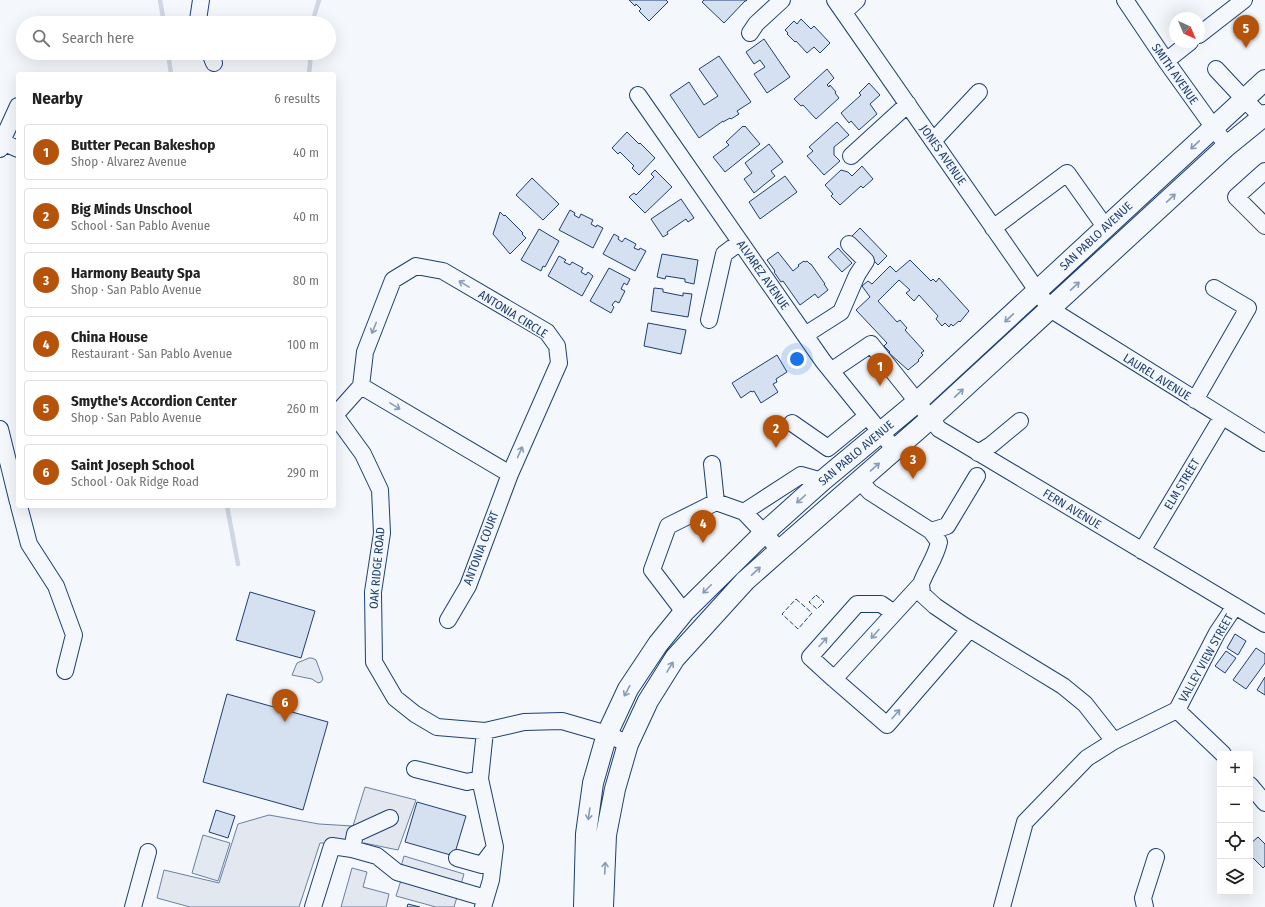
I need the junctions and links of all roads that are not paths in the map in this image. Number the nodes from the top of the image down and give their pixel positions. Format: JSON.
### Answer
{"nodes":[{"id":1,"x":201,"y":0,"type":"edge"},
{"id":2,"x":782,"y":0,"type":"edge"},
{"id":3,"x":857,"y":0,"type":"edge"},
{"id":4,"x":1125,"y":0,"type":"edge"},
{"id":5,"x":1244,"y":0,"type":"edge"},
{"id":6,"x":840,"y":6,"type":"edge"},
{"id":7,"x":199,"y":16,"type":"edge"},
{"id":8,"x":1205,"y":30,"type":"edge"},
{"id":9,"x":750,"y":33,"type":"dead end"},
{"id":10,"x":1182,"y":48,"type":"edge"},
{"id":11,"x":1166,"y":61,"type":"junction"},
{"id":12,"x":1216,"y":69,"type":"dead end"},
{"id":13,"x":1265,"y":80,"type":"edge"},
{"id":14,"x":979,"y":92,"type":"dead end"},
{"id":15,"x":638,"y":95,"type":"dead end"},
{"id":16,"x":1244,"y":99,"type":"junction"},
{"id":17,"x":908,"y":104,"type":"junction"},
{"id":18,"x":16,"y":110,"type":"edge"},
{"id":19,"x":1264,"y":117,"type":"edge"},
{"id":20,"x":1213,"y":128,"type":"junction"},
{"id":21,"x":933,"y":141,"type":"junction"},
{"id":22,"x":1,"y":144,"type":"edge"},
{"id":23,"x":1227,"y":146,"type":"junction"},
{"id":24,"x":16,"y":148,"type":"edge"},
{"id":25,"x":851,"y":156,"type":"dead end"},
{"id":26,"x":1265,"y":170,"type":"edge"},
{"id":27,"x":1265,"y":226,"type":"edge"},
{"id":28,"x":993,"y":228,"type":"junction"},
{"id":29,"x":1106,"y":228,"type":"junction"},
{"id":30,"x":740,"y":242,"type":"junction"},
{"id":31,"x":849,"y":244,"type":"dead end"},
{"id":32,"x":1214,"y":288,"type":"dead end"},
{"id":33,"x":1037,"y":292,"type":"junction"},
{"id":34,"x":1050,"y":309,"type":"junction"},
{"id":35,"x":709,"y":320,"type":"dead end"},
{"id":36,"x":804,"y":335,"type":"junction"},
{"id":37,"x":831,"y":371,"type":"junction"},
{"id":38,"x":361,"y":386,"type":"junction"},
{"id":39,"x":1195,"y":400,"type":"junction"},
{"id":40,"x":917,"y":402,"type":"junction"},
{"id":41,"x":336,"y":413,"type":"edge"},
{"id":42,"x":336,"y":415,"type":"edge"},
{"id":43,"x":867,"y":416,"type":"junction"},
{"id":44,"x":1222,"y":417,"type":"junction"},
{"id":45,"x":930,"y":419,"type":"junction"},
{"id":46,"x":1020,"y":421,"type":"dead end"},
{"id":47,"x":792,"y":423,"type":"dead end"},
{"id":48,"x":0,"y":429,"type":"edge"},
{"id":49,"x":881,"y":433,"type":"junction"},
{"id":50,"x":1265,"y":443,"type":"edge"},
{"id":51,"x":895,"y":450,"type":"junction"},
{"id":52,"x":978,"y":453,"type":"junction"},
{"id":53,"x":712,"y":464,"type":"dead end"},
{"id":54,"x":510,"y":474,"type":"junction"},
{"id":55,"x":977,"y":476,"type":"dead end"},
{"id":56,"x":860,"y":480,"type":"junction"},
{"id":57,"x":822,"y":481,"type":"junction"},
{"id":58,"x":16,"y":494,"type":"edge"},
{"id":59,"x":716,"y":502,"type":"junction"},
{"id":60,"x":20,"y":508,"type":"edge"},
{"id":61,"x":744,"y":512,"type":"junction"},
{"id":62,"x":931,"y":531,"type":"junction"},
{"id":63,"x":764,"y":533,"type":"junction"},
{"id":64,"x":780,"y":550,"type":"junction"},
{"id":65,"x":1142,"y":551,"type":"junction"},
{"id":66,"x":921,"y":584,"type":"junction"},
{"id":67,"x":1236,"y":606,"type":"junction"},
{"id":68,"x":684,"y":612,"type":"junction"},
{"id":69,"x":894,"y":613,"type":"junction"},
{"id":70,"x":448,"y":620,"type":"dead end"},
{"id":71,"x":1265,"y":624,"type":"edge"},
{"id":72,"x":970,"y":629,"type":"junction"},
{"id":73,"x":65,"y":671,"type":"dead end"},
{"id":74,"x":834,"y":679,"type":"junction"},
{"id":75,"x":1177,"y":710,"type":"junction"},
{"id":76,"x":485,"y":731,"type":"junction"},
{"id":77,"x":607,"y":734,"type":"junction"},
{"id":78,"x":1114,"y":741,"type":"junction"},
{"id":79,"x":628,"y":744,"type":"junction"},
{"id":80,"x":1220,"y":751,"type":"edge"},
{"id":81,"x":415,"y":769,"type":"dead end"},
{"id":82,"x":480,"y":779,"type":"junction"},
{"id":83,"x":1252,"y":787,"type":"edge"},
{"id":84,"x":1265,"y":803,"type":"edge"},
{"id":85,"x":390,"y":818,"type":"dead end"},
{"id":86,"x":495,"y":847,"type":"junction"},
{"id":87,"x":352,"y":849,"type":"junction"},
{"id":88,"x":148,"y":852,"type":"dead end"},
{"id":89,"x":1156,"y":857,"type":"dead end"},
{"id":90,"x":457,"y":858,"type":"dead end"},
{"id":91,"x":484,"y":903,"type":"edge"},
{"id":92,"x":133,"y":907,"type":"edge"},
{"id":93,"x":313,"y":907,"type":"edge"},
{"id":94,"x":584,"y":907,"type":"edge"},
{"id":95,"x":603,"y":907,"type":"edge"},
{"id":96,"x":1002,"y":907,"type":"edge"},
{"id":97,"x":1145,"y":907,"type":"edge"}],
"edges":[{"from":1,"to":7,"type":"street"},
{"from":2,"to":9,"type":"street"},
{"from":3,"to":6,"type":"street"},
{"from":4,"to":11,"type":"street","name":"SMITH AVENUE"},
{"from":5,"to":8,"type":"street"},
{"from":6,"to":17,"type":"street","name":"JONES AVENUE"},
{"from":10,"to":11,"type":"street"},
{"from":11,"to":20,"type":"street","name":"SMITH AVENUE"},
{"from":12,"to":16,"type":"street"},
{"from":13,"to":16,"type":"main road","name":"SAN PABLO AVENUE"},
{"from":14,"to":21,"type":"street"},
{"from":15,"to":30,"type":"street","name":"ALVAREZ AVENUE"},
{"from":16,"to":19,"type":"street"},
{"from":16,"to":20,"type":"main road","name":"SAN PABLO AVENUE"},
{"from":17,"to":21,"type":"street","name":"JONES AVENUE"},
{"from":17,"to":25,"type":"street"},
{"from":18,"to":22,"type":"street"},
{"from":19,"to":23,"type":"main road","name":"SAN PABLO AVENUE"},
{"from":20,"to":23,"type":"street","name":"SMITH AVENUE"},
{"from":20,"to":29,"type":"main road","name":"SAN PABLO AVENUE","one_way":true},
{"from":21,"to":28,"type":"street","name":"JONES AVENUE"},
{"from":22,"to":24,"type":"street"},
{"from":34,"to":23,"type":"main road","name":"SAN PABLO AVENUE","one_way":true},
{"from":26,"to":27,"type":"street"},
{"from":28,"to":29,"type":"street"},
{"from":28,"to":33,"type":"street","name":"JONES AVENUE"},
{"from":29,"to":33,"type":"main road","name":"SAN PABLO AVENUE"},
{"from":30,"to":35,"type":"street"},
{"from":30,"to":36,"type":"street","name":"ALVAREZ AVENUE"},
{"from":31,"to":36,"type":"street"},
{"from":32,"to":39,"type":"street"},
{"from":33,"to":34,"type":"street","name":"JONES AVENUE"},
{"from":33,"to":40,"type":"main road","name":"SAN PABLO AVENUE","one_way":true},
{"from":34,"to":39,"type":"street","name":"LAUREL AVENUE"},
{"from":45,"to":34,"type":"main road","name":"SAN PABLO AVENUE","one_way":true},
{"from":36,"to":37,"type":"street","name":"ALVAREZ AVENUE"},
{"from":37,"to":40,"type":"street","name":"FERN AVENUE"},
{"from":37,"to":43,"type":"street","name":"ALVAREZ AVENUE"},
{"from":38,"to":41,"type":"street"},
{"from":38,"to":54,"type":"street","one_way":true},
{"from":54,"to":38,"type":"street","name":"ANTONIA CIRCLE","one_way":true},
{"from":39,"to":44,"type":"street","name":"LAUREL AVENUE"},
{"from":40,"to":45,"type":"street","name":"FERN AVENUE"},
{"from":40,"to":49,"type":"main road","name":"SAN PABLO AVENUE"},
{"from":42,"to":76,"type":"street","name":"OAK RIDGE ROAD"},
{"from":43,"to":47,"type":"street"},
{"from":43,"to":49,"type":"street","name":"ALVAREZ AVENUE"},
{"from":44,"to":50,"type":"street","name":"LAUREL AVENUE"},
{"from":44,"to":65,"type":"street","name":"ELM STREET"},
{"from":45,"to":51,"type":"main road","name":"SAN PABLO AVENUE"},
{"from":45,"to":52,"type":"street","name":"FERN AVENUE"},
{"from":46,"to":52,"type":"street"},
{"from":48,"to":58,"type":"street"},
{"from":49,"to":51,"type":"street","name":"ALVAREZ AVENUE"},
{"from":49,"to":57,"type":"main road","name":"SAN PABLO AVENUE"},
{"from":56,"to":51,"type":"main road","name":"SAN PABLO AVENUE","one_way":true},
{"from":52,"to":65,"type":"street","name":"FERN AVENUE"},
{"from":53,"to":59,"type":"street"},
{"from":54,"to":70,"type":"street","name":"ANTONIA COURT"},
{"from":55,"to":62,"type":"street"},
{"from":56,"to":62,"type":"street"},
{"from":56,"to":64,"type":"main road","name":"SAN PABLO AVENUE"},
{"from":57,"to":61,"type":"street"},
{"from":57,"to":63,"type":"main road","name":"SAN PABLO AVENUE","one_way":true},
{"from":59,"to":61,"type":"street"},
{"from":59,"to":68,"type":"street"},
{"from":60,"to":73,"type":"street"},
{"from":61,"to":63,"type":"street"},
{"from":62,"to":66,"type":"street"},
{"from":63,"to":64,"type":"street"},
{"from":63,"to":68,"type":"main road","name":"SAN PABLO AVENUE","one_way":true},
{"from":79,"to":64,"type":"main road","name":"SAN PABLO AVENUE","one_way":true},
{"from":65,"to":67,"type":"street","name":"FERN AVENUE"},
{"from":66,"to":69,"type":"street"},
{"from":66,"to":72,"type":"street"},
{"from":67,"to":71,"type":"street","name":"FERN AVENUE"},
{"from":67,"to":75,"type":"street","name":"VALLEY VIEW STREET"},
{"from":68,"to":77,"type":"main road","name":"SAN PABLO AVENUE","one_way":true},
{"from":69,"to":74,"type":"street","one_way":true},
{"from":74,"to":69,"type":"street","one_way":true},
{"from":74,"to":72,"type":"street","one_way":true},
{"from":72,"to":78,"type":"street"},
{"from":75,"to":78,"type":"street"},
{"from":75,"to":80,"type":"street"},
{"from":76,"to":77,"type":"street","name":"OAK RIDGE ROAD"},
{"from":76,"to":82,"type":"street"},
{"from":77,"to":79,"type":"street","name":"OAK RIDGE ROAD"},
{"from":77,"to":94,"type":"main road","name":"SAN PABLO AVENUE","one_way":true},
{"from":78,"to":96,"type":"street"},
{"from":95,"to":79,"type":"main road","name":"SAN PABLO AVENUE","one_way":true},
{"from":81,"to":82,"type":"street"},
{"from":82,"to":86,"type":"street"},
{"from":83,"to":84,"type":"street"},
{"from":85,"to":87,"type":"street"},
{"from":86,"to":90,"type":"street"},
{"from":86,"to":91,"type":"street"},
{"from":87,"to":91,"type":"street"},
{"from":87,"to":93,"type":"street"},
{"from":88,"to":92,"type":"street"},
{"from":89,"to":97,"type":"street"}]}
